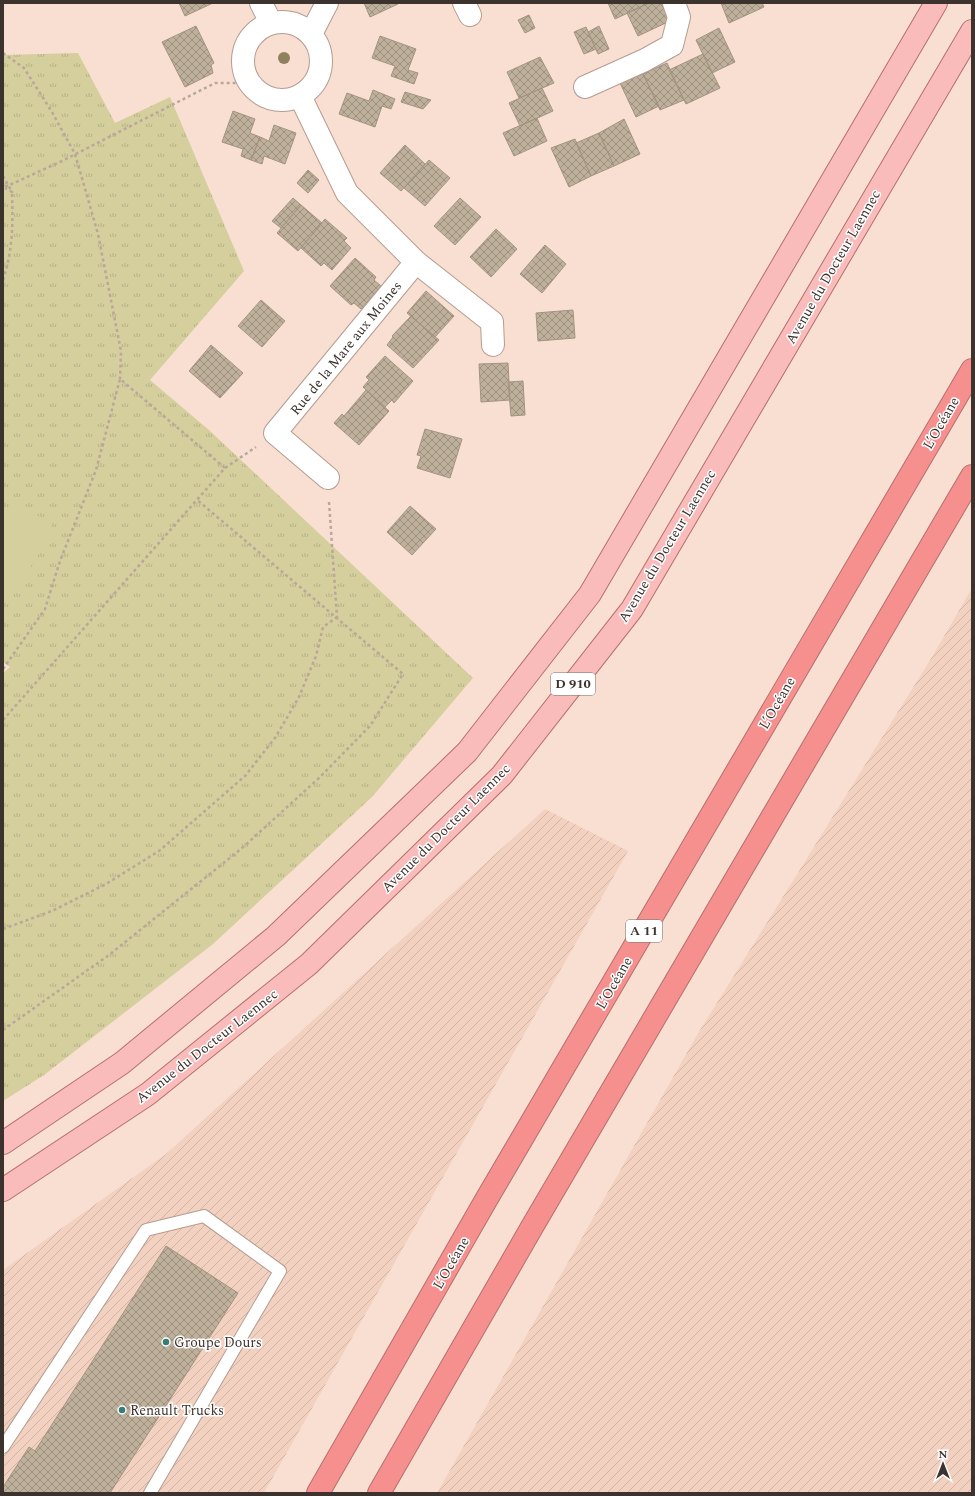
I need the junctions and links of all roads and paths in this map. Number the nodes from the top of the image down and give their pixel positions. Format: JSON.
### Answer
{"nodes":[{"id":1,"x":261,"y":3,"type":"edge"},
{"id":2,"x":327,"y":3,"type":"edge"},
{"id":3,"x":674,"y":3,"type":"edge"},
{"id":4,"x":936,"y":3,"type":"edge"},
{"id":5,"x":271,"y":23,"type":"junction"},
{"id":6,"x":972,"y":31,"type":"edge"},
{"id":7,"x":311,"y":34,"type":"junction"},
{"id":8,"x":3,"y":53,"type":"edge"},
{"id":9,"x":249,"y":84,"type":"junction"},
{"id":10,"x":585,"y":87,"type":"dead end"},
{"id":11,"x":300,"y":96,"type":"junction"},
{"id":12,"x":76,"y":154,"type":"junction"},
{"id":13,"x":3,"y":176,"type":"edge"},
{"id":14,"x":12,"y":192,"type":"junction"},
{"id":15,"x":416,"y":262,"type":"junction"},
{"id":16,"x":3,"y":280,"type":"edge"},
{"id":17,"x":493,"y":345,"type":"dead end"},
{"id":18,"x":972,"y":370,"type":"edge"},
{"id":19,"x":120,"y":379,"type":"junction"},
{"id":20,"x":275,"y":433,"type":"junction"},
{"id":21,"x":225,"y":468,"type":"junction"},
{"id":22,"x":972,"y":476,"type":"edge"},
{"id":23,"x":328,"y":478,"type":"joint"},
{"id":24,"x":196,"y":499,"type":"junction"},
{"id":25,"x":337,"y":617,"type":"junction"},
{"id":26,"x":3,"y":669,"type":"edge"},
{"id":27,"x":3,"y":720,"type":"edge"},
{"id":28,"x":3,"y":928,"type":"edge"},
{"id":29,"x":3,"y":1030,"type":"edge"},
{"id":30,"x":3,"y":1143,"type":"edge"},
{"id":31,"x":3,"y":1190,"type":"edge"},
{"id":32,"x":3,"y":1447,"type":"edge"},
{"id":33,"x":150,"y":1493,"type":"edge"},
{"id":34,"x":318,"y":1493,"type":"edge"},
{"id":35,"x":379,"y":1493,"type":"edge"}],
"edges":[{"from":1,"to":5,"type":"street"},
{"from":2,"to":7,"type":"street"},
{"from":3,"to":10,"type":"street"},
{"from":4,"to":30,"type":"main road","number":"D 910"},
{"from":5,"to":7,"type":"street"},
{"from":5,"to":9,"type":"street"},
{"from":6,"to":31,"type":"main road","name":"Avenue du Docteur Laennec","number":"D 910"},
{"from":7,"to":11,"type":"street"},
{"from":8,"to":12,"type":"path"},
{"from":9,"to":11,"type":"street"},
{"from":9,"to":12,"type":"path"},
{"from":11,"to":15,"type":"street"},
{"from":12,"to":14,"type":"path"},
{"from":12,"to":19,"type":"path"},
{"from":13,"to":14,"type":"path"},
{"from":14,"to":16,"type":"path"},
{"from":15,"to":17,"type":"street"},
{"from":15,"to":20,"type":"street","name":"Rue de la Mare aux Moines"},
{"from":18,"to":34,"type":"highway","name":"L’Océane","number":"A 11"},
{"from":19,"to":21,"type":"path"},
{"from":19,"to":26,"type":"path"},
{"from":20,"to":21,"type":"path"},
{"from":20,"to":23,"type":"street"},
{"from":21,"to":24,"type":"path"},
{"from":22,"to":35,"type":"highway"},
{"from":23,"to":25,"type":"path"},
{"from":24,"to":25,"type":"path"},
{"from":24,"to":27,"type":"path"},
{"from":25,"to":28,"type":"path"},
{"from":25,"to":29,"type":"path"},
{"from":32,"to":33,"type":"lane"}]}
